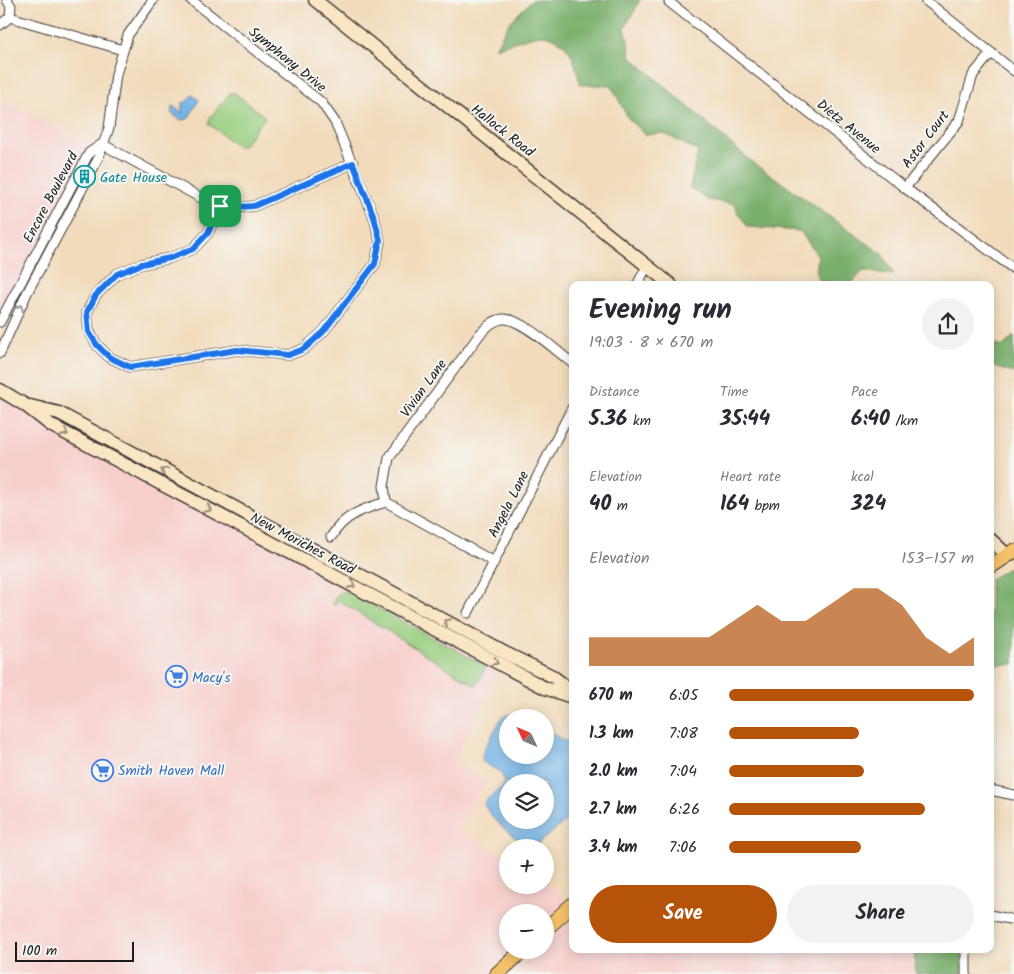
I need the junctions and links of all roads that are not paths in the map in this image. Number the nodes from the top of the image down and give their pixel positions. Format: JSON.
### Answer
{"nodes":[{"id":1,"x":7,"y":0,"type":"edge"},
{"id":2,"x":153,"y":0,"type":"edge"},
{"id":3,"x":191,"y":0,"type":"edge"},
{"id":4,"x":925,"y":0,"type":"edge"},
{"id":5,"x":322,"y":2,"type":"edge"},
{"id":6,"x":669,"y":2,"type":"dead end"},
{"id":7,"x":10,"y":16,"type":"junction"},
{"id":8,"x":0,"y":25,"type":"edge"},
{"id":9,"x":123,"y":50,"type":"junction"},
{"id":10,"x":990,"y":53,"type":"junction"},
{"id":11,"x":1014,"y":71,"type":"edge"},
{"id":12,"x":102,"y":144,"type":"junction"},
{"id":13,"x":353,"y":163,"type":"junction"},
{"id":14,"x":905,"y":188,"type":"junction"},
{"id":15,"x":220,"y":206,"type":"junction"},
{"id":16,"x":647,"y":266,"type":"junction"},
{"id":17,"x":1014,"y":269,"type":"edge"},
{"id":18,"x":639,"y":281,"type":"edge"},
{"id":19,"x":667,"y":281,"type":"edge"},
{"id":20,"x":0,"y":322,"type":"edge"},
{"id":21,"x":0,"y":353,"type":"edge"},
{"id":22,"x":569,"y":361,"type":"edge"},
{"id":23,"x":0,"y":390,"type":"edge"},
{"id":24,"x":25,"y":405,"type":"junction"},
{"id":25,"x":569,"y":414,"type":"edge"},
{"id":26,"x":386,"y":502,"type":"junction"},
{"id":27,"x":331,"y":537,"type":"dead end"},
{"id":28,"x":994,"y":542,"type":"edge"},
{"id":29,"x":1011,"y":553,"type":"edge"},
{"id":30,"x":494,"y":562,"type":"junction"},
{"id":31,"x":994,"y":564,"type":"edge"},
{"id":32,"x":468,"y":613,"type":"dead end"},
{"id":33,"x":569,"y":689,"type":"edge"},
{"id":34,"x":569,"y":696,"type":"edge"},
{"id":35,"x":994,"y":791,"type":"edge"},
{"id":36,"x":1014,"y":796,"type":"edge"},
{"id":37,"x":569,"y":909,"type":"edge"},
{"id":38,"x":994,"y":916,"type":"edge"},
{"id":39,"x":1014,"y":920,"type":"edge"},
{"id":40,"x":554,"y":922,"type":"edge"},
{"id":41,"x":966,"y":953,"type":"edge"},
{"id":42,"x":513,"y":959,"type":"edge"},
{"id":43,"x":497,"y":974,"type":"edge"},
{"id":44,"x":966,"y":974,"type":"edge"}],
"edges":[{"from":1,"to":7,"type":"street"},
{"from":2,"to":9,"type":"street","name":"Encore Boulevard"},
{"from":3,"to":13,"type":"street","name":"Symphony Drive"},
{"from":4,"to":10,"type":"street"},
{"from":5,"to":16,"type":"main road","name":"Hallock Road"},
{"from":6,"to":14,"type":"street","name":"Dietz Avenue"},
{"from":7,"to":8,"type":"street"},
{"from":7,"to":9,"type":"street"},
{"from":9,"to":12,"type":"street","name":"Encore Boulevard"},
{"from":10,"to":11,"type":"street"},
{"from":10,"to":14,"type":"street","name":"Astor Court"},
{"from":12,"to":15,"type":"street"},
{"from":12,"to":20,"type":"street","name":"Encore Boulevard"},
{"from":21,"to":12,"type":"street","name":"Encore Boulevard","one_way":true},
{"from":13,"to":15,"type":"street"},
{"from":13,"to":15,"type":"street","name":"Symphony Drive"},
{"from":14,"to":17,"type":"street","name":"Dietz Avenue"},
{"from":16,"to":18,"type":"street"},
{"from":16,"to":19,"type":"main road","name":"Hallock Road"},
{"from":22,"to":26,"type":"street","name":"Vivian Lane"},
{"from":23,"to":24,"type":"main road","name":"New Moriches Road"},
{"from":33,"to":24,"type":"main road","name":"New Moriches Road","one_way":true},
{"from":24,"to":34,"type":"main road","name":"New Moriches Road","one_way":true},
{"from":25,"to":30,"type":"street","name":"Angela Lane"},
{"from":26,"to":27,"type":"street"},
{"from":26,"to":30,"type":"street"},
{"from":28,"to":29,"type":"main road"},
{"from":29,"to":31,"type":"main road"},
{"from":30,"to":32,"type":"street","name":"Angela Lane"},
{"from":35,"to":36,"type":"street"},
{"from":37,"to":40,"type":"main road"},
{"from":38,"to":39,"type":"street"},
{"from":41,"to":44,"type":"street"},
{"from":42,"to":43,"type":"main road"}]}
